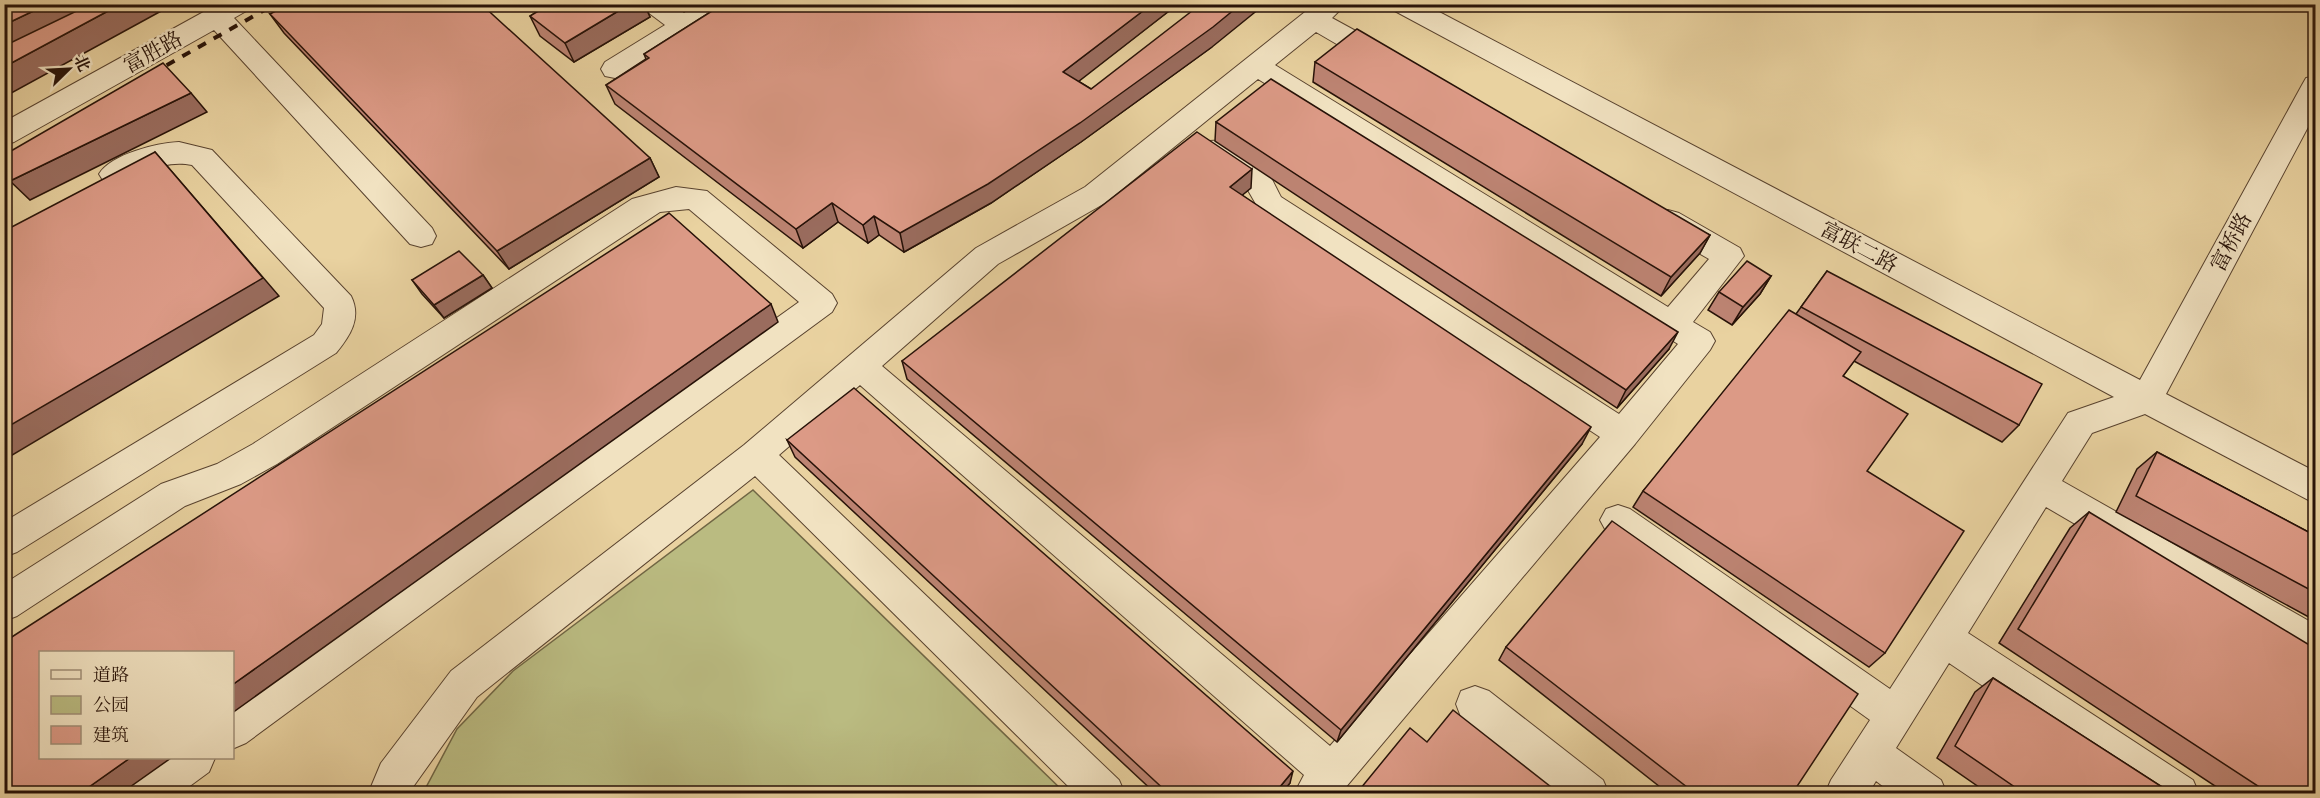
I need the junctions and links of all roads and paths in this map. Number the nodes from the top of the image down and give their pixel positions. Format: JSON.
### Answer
{"nodes":[{"id":1,"x":654,"y":4,"type":"edge"},
{"id":2,"x":717,"y":4,"type":"edge"},
{"id":3,"x":1402,"y":4,"type":"edge"},
{"id":4,"x":228,"y":11,"type":"edge"},
{"id":5,"x":1324,"y":12,"type":"edge"},
{"id":6,"x":684,"y":26,"type":"junction"},
{"id":7,"x":1257,"y":66,"type":"junction"},
{"id":8,"x":615,"y":69,"type":"dead end"},
{"id":9,"x":1408,"y":73,"type":"edge"},
{"id":10,"x":2316,"y":85,"type":"edge"},
{"id":11,"x":1183,"y":125,"type":"junction"},
{"id":12,"x":4,"y":135,"type":"edge"},
{"id":13,"x":94,"y":185,"type":"edge"},
{"id":14,"x":1647,"y":209,"type":"edge"},
{"id":15,"x":421,"y":236,"type":"dead end"},
{"id":16,"x":1672,"y":325,"type":"junction"},
{"id":17,"x":860,"y":365,"type":"junction"},
{"id":18,"x":2146,"y":399,"type":"junction"},
{"id":19,"x":1623,"y":434,"type":"junction"},
{"id":20,"x":756,"y":455,"type":"junction"},
{"id":21,"x":2040,"y":486,"type":"junction"},
{"id":22,"x":2316,"y":489,"type":"edge"},
{"id":23,"x":1618,"y":520,"type":"dead end"},
{"id":24,"x":4,"y":541,"type":"edge"},
{"id":25,"x":4,"y":604,"type":"edge"},
{"id":26,"x":1944,"y":638,"type":"junction"},
{"id":27,"x":2316,"y":645,"type":"edge"},
{"id":28,"x":1475,"y":704,"type":"dead end"},
{"id":29,"x":1895,"y":715,"type":"junction"},
{"id":30,"x":234,"y":729,"type":"edge"},
{"id":31,"x":1871,"y":753,"type":"junction"},
{"id":32,"x":194,"y":759,"type":"edge"},
{"id":33,"x":1323,"y":783,"type":"edge"},
{"id":34,"x":145,"y":794,"type":"edge"},
{"id":35,"x":388,"y":794,"type":"edge"},
{"id":36,"x":1105,"y":794,"type":"edge"},
{"id":37,"x":1589,"y":794,"type":"edge"},
{"id":38,"x":1845,"y":794,"type":"edge"},
{"id":39,"x":1927,"y":794,"type":"edge"},
{"id":40,"x":2179,"y":794,"type":"edge"}],
"edges":[{"from":1,"to":6,"type":"street"},
{"from":2,"to":6,"type":"street"},
{"from":3,"to":18,"type":"street","name":"富联二路"},
{"from":4,"to":12,"type":"street","name":"富胜路"},
{"from":4,"to":15,"type":"street"},
{"from":5,"to":7,"type":"street"},
{"from":5,"to":9,"type":"street"},
{"from":6,"to":8,"type":"street"},
{"from":7,"to":11,"type":"street"},
{"from":7,"to":16,"type":"street"},
{"from":10,"to":18,"type":"street","name":"富桥路"},
{"from":11,"to":17,"type":"street"},
{"from":11,"to":19,"type":"street"},
{"from":13,"to":24,"type":"street"},
{"from":14,"to":16,"type":"street"},
{"from":16,"to":19,"type":"street"},
{"from":17,"to":20,"type":"street"},
{"from":17,"to":33,"type":"street"},
{"from":18,"to":21,"type":"street"},
{"from":18,"to":22,"type":"street","name":"富联二路"},
{"from":19,"to":33,"type":"street"},
{"from":20,"to":35,"type":"street"},
{"from":20,"to":36,"type":"street"},
{"from":21,"to":26,"type":"street"},
{"from":21,"to":27,"type":"street"},
{"from":23,"to":29,"type":"street"},
{"from":25,"to":30,"type":"street"},
{"from":26,"to":29,"type":"street"},
{"from":26,"to":40,"type":"street"},
{"from":28,"to":37,"type":"street"},
{"from":29,"to":31,"type":"street"},
{"from":31,"to":38,"type":"street"},
{"from":31,"to":39,"type":"street"},
{"from":32,"to":34,"type":"street"}]}
